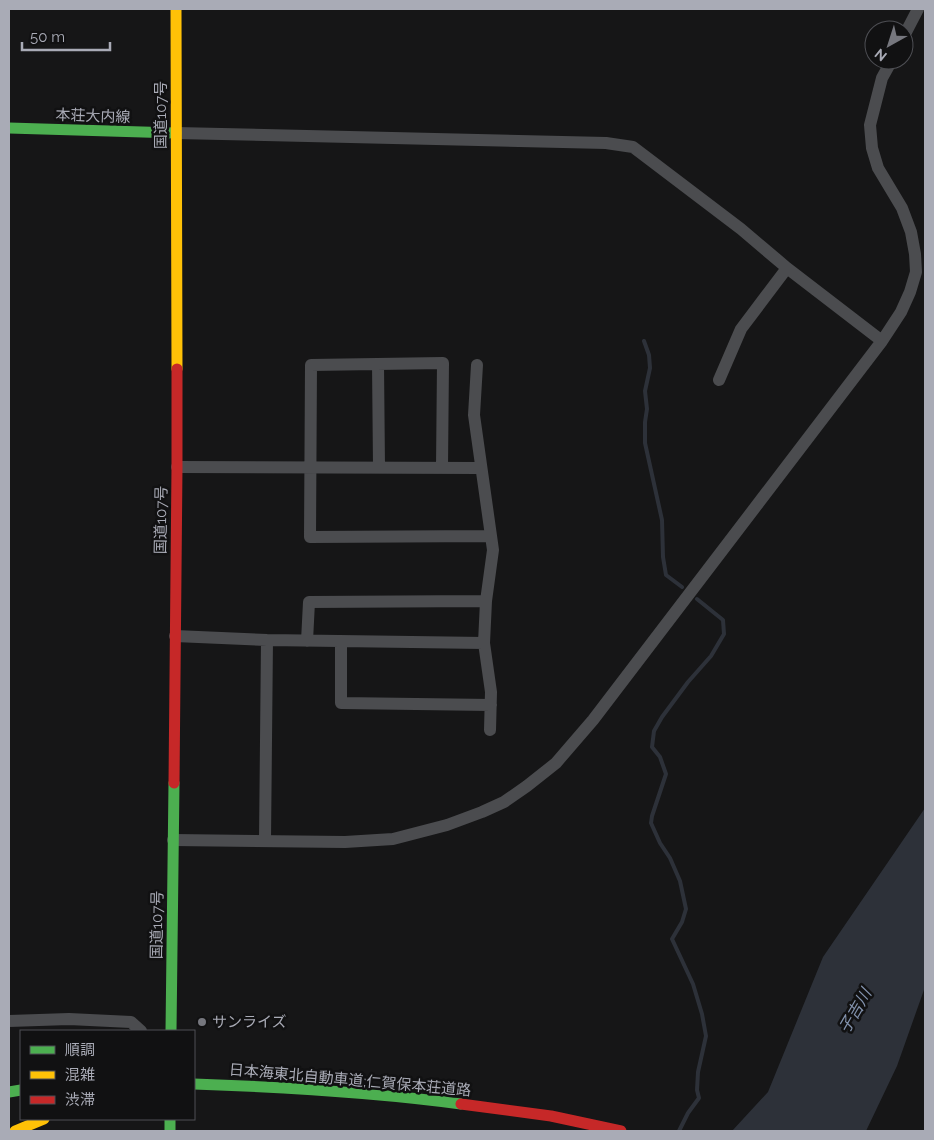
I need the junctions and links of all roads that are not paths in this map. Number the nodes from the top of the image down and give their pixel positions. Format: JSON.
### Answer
{"nodes":[{"id":1,"x":176,"y":9,"type":"edge"},
{"id":2,"x":886,"y":70,"type":"edge"},
{"id":3,"x":9,"y":128,"type":"edge"},
{"id":4,"x":176,"y":133,"type":"junction"},
{"id":5,"x":787,"y":268,"type":"junction"},
{"id":6,"x":882,"y":341,"type":"junction"},
{"id":7,"x":378,"y":364,"type":"junction"},
{"id":8,"x":477,"y":366,"type":"dead end"},
{"id":9,"x":719,"y":380,"type":"dead end"},
{"id":10,"x":177,"y":467,"type":"junction"},
{"id":11,"x":311,"y":467,"type":"junction"},
{"id":12,"x":379,"y":467,"type":"junction"},
{"id":13,"x":442,"y":467,"type":"junction"},
{"id":14,"x":480,"y":468,"type":"junction"},
{"id":15,"x":491,"y":536,"type":"junction"},
{"id":16,"x":486,"y":601,"type":"junction"},
{"id":17,"x":175,"y":636,"type":"junction"},
{"id":18,"x":267,"y":640,"type":"junction"},
{"id":19,"x":307,"y":641,"type":"junction"},
{"id":20,"x":341,"y":641,"type":"junction"},
{"id":21,"x":484,"y":643,"type":"junction"},
{"id":22,"x":491,"y":705,"type":"junction"},
{"id":23,"x":490,"y":730,"type":"dead end"},
{"id":24,"x":173,"y":840,"type":"junction"},
{"id":25,"x":265,"y":841,"type":"junction"},
{"id":26,"x":9,"y":1021,"type":"edge"},
{"id":27,"x":140,"y":1030,"type":"edge"},
{"id":28,"x":171,"y":1030,"type":"edge"},
{"id":29,"x":196,"y":1088,"type":"edge"},
{"id":30,"x":314,"y":1101,"type":"dead end"},
{"id":31,"x":408,"y":1104,"type":"junction"},
{"id":32,"x":42,"y":1120,"type":"edge"},
{"id":33,"x":14,"y":1131,"type":"edge"},
{"id":34,"x":611,"y":1131,"type":"edge"},
{"id":35,"x":621,"y":1131,"type":"edge"}],
"edges":[{"from":1,"to":4,"type":"main road","name":"国道107号"},
{"from":2,"to":6,"type":"street"},
{"from":3,"to":4,"type":"main road","name":"本荘大内線"},
{"from":4,"to":5,"type":"street"},
{"from":4,"to":10,"type":"main road","name":"国道107号"},
{"from":5,"to":6,"type":"street"},
{"from":5,"to":9,"type":"street"},
{"from":6,"to":25,"type":"street"},
{"from":7,"to":11,"type":"street"},
{"from":7,"to":12,"type":"street"},
{"from":7,"to":13,"type":"street"},
{"from":8,"to":14,"type":"street"},
{"from":10,"to":11,"type":"street"},
{"from":10,"to":17,"type":"main road","name":"国道107号"},
{"from":11,"to":12,"type":"street"},
{"from":11,"to":15,"type":"street"},
{"from":12,"to":13,"type":"street"},
{"from":13,"to":14,"type":"street"},
{"from":14,"to":15,"type":"street"},
{"from":15,"to":16,"type":"street"},
{"from":16,"to":19,"type":"street"},
{"from":16,"to":21,"type":"street"},
{"from":17,"to":18,"type":"street"},
{"from":17,"to":24,"type":"main road","name":"国道107号"},
{"from":18,"to":19,"type":"street"},
{"from":18,"to":25,"type":"street"},
{"from":19,"to":20,"type":"street"},
{"from":20,"to":21,"type":"street"},
{"from":20,"to":22,"type":"street"},
{"from":21,"to":22,"type":"street"},
{"from":22,"to":23,"type":"street"},
{"from":24,"to":25,"type":"street"},
{"from":24,"to":28,"type":"main road","name":"国道107号"},
{"from":26,"to":27,"type":"street"},
{"from":29,"to":31,"type":"main road","name":"日本海東北自動車道;仁賀保本荘道路"},
{"from":29,"to":35,"type":"main road","name":"日本海東北自動車道;仁賀保本荘道路"},
{"from":30,"to":31,"type":"main road"},
{"from":31,"to":34,"type":"main road","name":"日本海東北自動車道;仁賀保本荘道路"},
{"from":32,"to":33,"type":"main road"}]}
